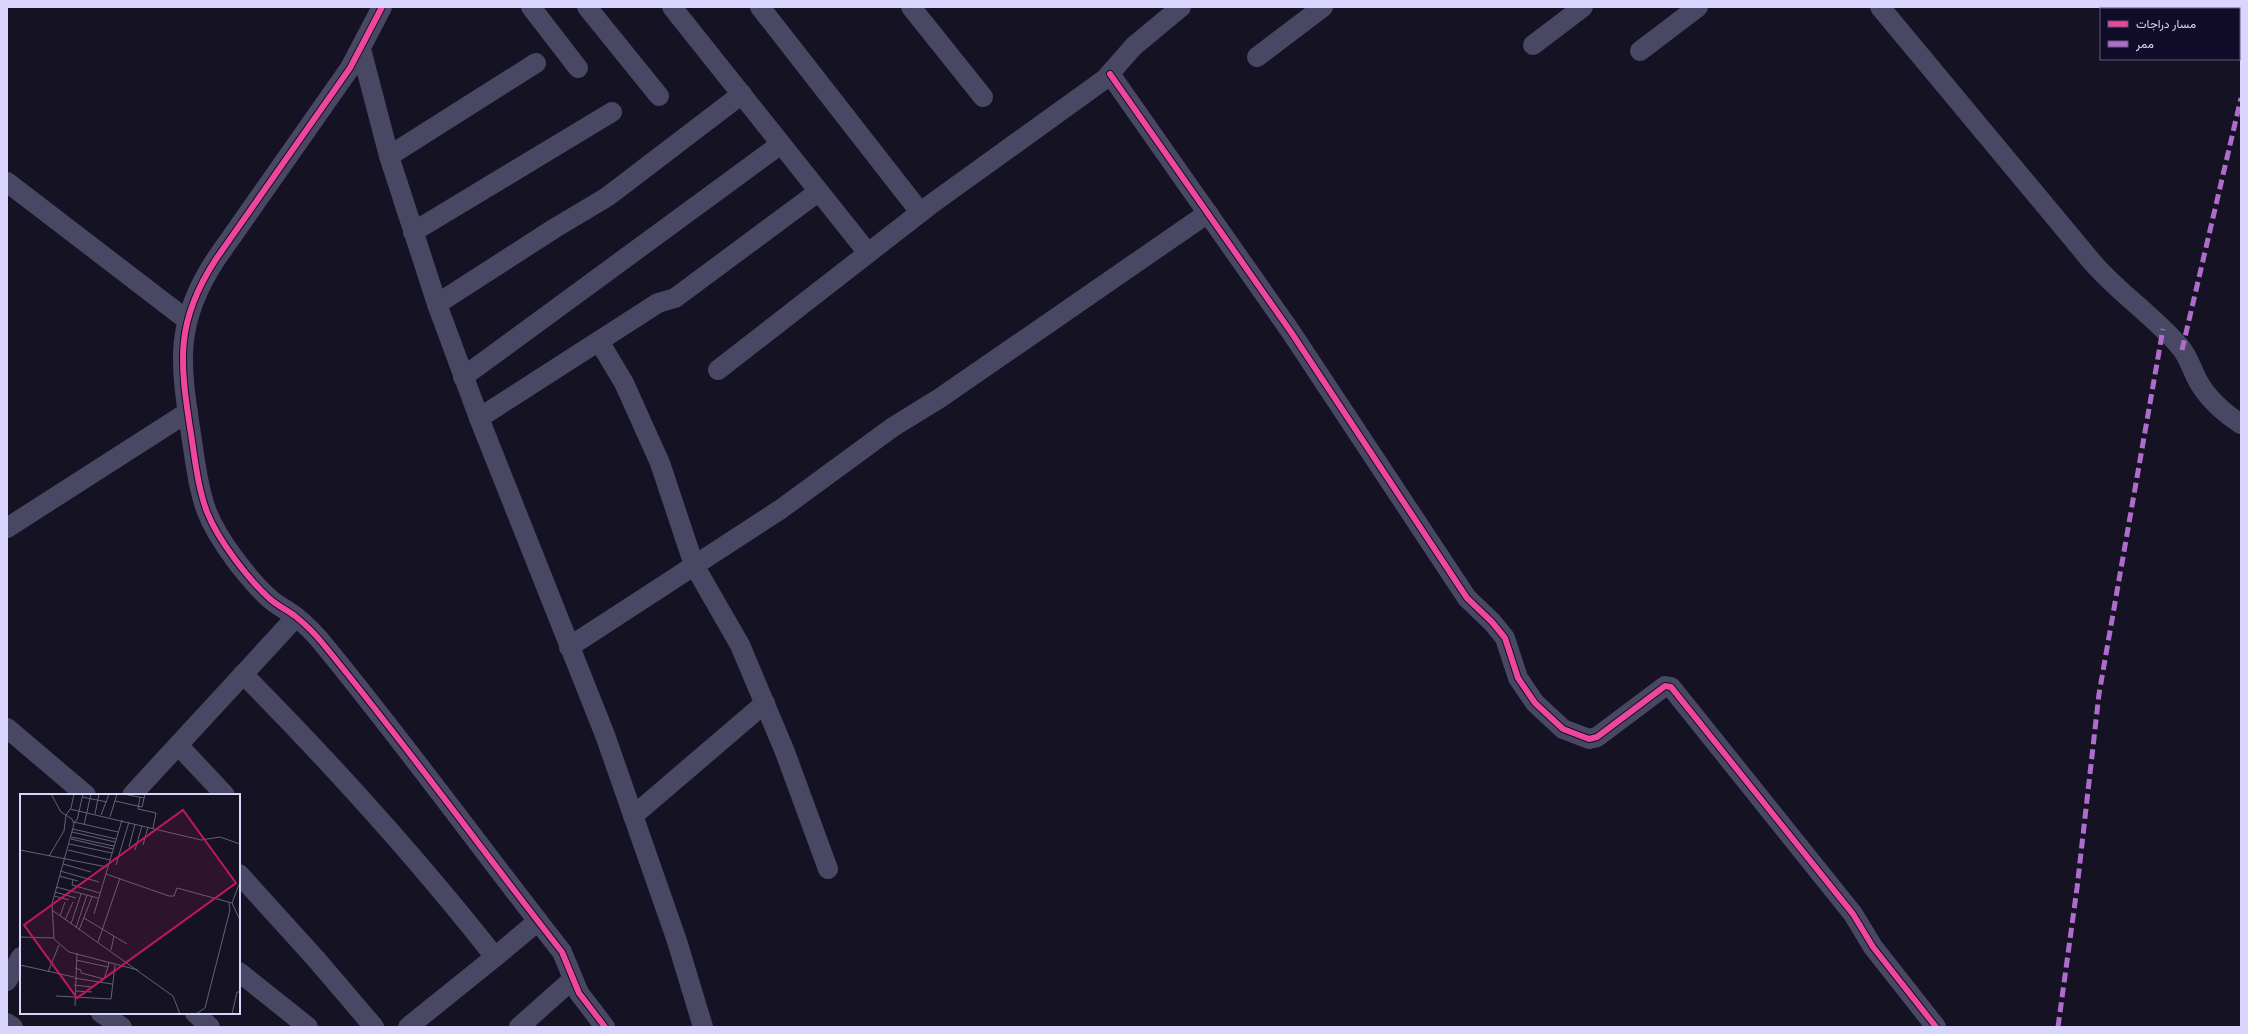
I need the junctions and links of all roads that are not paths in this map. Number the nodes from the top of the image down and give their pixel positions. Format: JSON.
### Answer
{"nodes":[{"id":1,"x":382,"y":7,"type":"edge"},
{"id":2,"x":531,"y":7,"type":"edge"},
{"id":3,"x":587,"y":7,"type":"edge"},
{"id":4,"x":672,"y":7,"type":"edge"},
{"id":5,"x":760,"y":7,"type":"edge"},
{"id":6,"x":911,"y":7,"type":"edge"},
{"id":7,"x":1182,"y":7,"type":"edge"},
{"id":8,"x":1323,"y":7,"type":"edge"},
{"id":9,"x":1583,"y":7,"type":"edge"},
{"id":10,"x":1698,"y":7,"type":"edge"},
{"id":11,"x":1880,"y":7,"type":"edge"},
{"id":12,"x":1159,"y":13,"type":"edge"},
{"id":13,"x":1533,"y":45,"type":"dead end"},
{"id":14,"x":361,"y":49,"type":"junction"},
{"id":15,"x":1640,"y":51,"type":"dead end"},
{"id":16,"x":1257,"y":57,"type":"dead end"},
{"id":17,"x":536,"y":63,"type":"dead end"},
{"id":18,"x":578,"y":68,"type":"dead end"},
{"id":19,"x":1110,"y":74,"type":"junction"},
{"id":20,"x":742,"y":94,"type":"junction"},
{"id":21,"x":659,"y":96,"type":"dead end"},
{"id":22,"x":983,"y":97,"type":"dead end"},
{"id":23,"x":612,"y":112,"type":"dead end"},
{"id":24,"x":781,"y":144,"type":"junction"},
{"id":25,"x":389,"y":156,"type":"junction"},
{"id":26,"x":7,"y":182,"type":"edge"},
{"id":27,"x":818,"y":192,"type":"junction"},
{"id":28,"x":920,"y":212,"type":"junction"},
{"id":29,"x":1208,"y":213,"type":"junction"},
{"id":30,"x":413,"y":232,"type":"junction"},
{"id":31,"x":868,"y":253,"type":"junction"},
{"id":32,"x":437,"y":304,"type":"junction"},
{"id":33,"x":187,"y":320,"type":"junction"},
{"id":34,"x":599,"y":340,"type":"junction"},
{"id":35,"x":718,"y":370,"type":"dead end"},
{"id":36,"x":463,"y":377,"type":"junction"},
{"id":37,"x":188,"y":412,"type":"junction"},
{"id":38,"x":479,"y":418,"type":"junction"},
{"id":39,"x":2241,"y":424,"type":"edge"},
{"id":40,"x":7,"y":528,"type":"edge"},
{"id":41,"x":694,"y":565,"type":"junction"},
{"id":42,"x":296,"y":617,"type":"junction"},
{"id":43,"x":569,"y":648,"type":"junction"},
{"id":44,"x":243,"y":674,"type":"junction"},
{"id":45,"x":765,"y":703,"type":"junction"},
{"id":46,"x":7,"y":728,"type":"edge"},
{"id":47,"x":178,"y":745,"type":"junction"},
{"id":48,"x":85,"y":794,"type":"edge"},
{"id":49,"x":133,"y":794,"type":"edge"},
{"id":50,"x":224,"y":794,"type":"edge"},
{"id":51,"x":633,"y":816,"type":"junction"},
{"id":52,"x":828,"y":869,"type":"dead end"},
{"id":53,"x":240,"y":875,"type":"edge"},
{"id":54,"x":538,"y":921,"type":"junction"},
{"id":55,"x":495,"y":957,"type":"junction"},
{"id":56,"x":20,"y":959,"type":"edge"},
{"id":57,"x":240,"y":973,"type":"edge"},
{"id":58,"x":573,"y":979,"type":"junction"},
{"id":59,"x":7,"y":981,"type":"edge"},
{"id":60,"x":102,"y":1014,"type":"edge"},
{"id":61,"x":196,"y":1014,"type":"edge"},
{"id":62,"x":7,"y":1023,"type":"edge"},
{"id":63,"x":13,"y":1027,"type":"edge"},
{"id":64,"x":122,"y":1027,"type":"edge"},
{"id":65,"x":210,"y":1027,"type":"edge"},
{"id":66,"x":308,"y":1027,"type":"edge"},
{"id":67,"x":374,"y":1027,"type":"edge"},
{"id":68,"x":408,"y":1027,"type":"edge"},
{"id":69,"x":519,"y":1027,"type":"edge"},
{"id":70,"x":605,"y":1027,"type":"edge"},
{"id":71,"x":703,"y":1027,"type":"edge"},
{"id":72,"x":1936,"y":1027,"type":"edge"}],
"edges":[{"from":1,"to":14,"type":"street"},
{"from":2,"to":18,"type":"street"},
{"from":3,"to":21,"type":"street"},
{"from":4,"to":20,"type":"street"},
{"from":5,"to":28,"type":"street"},
{"from":6,"to":22,"type":"street"},
{"from":7,"to":12,"type":"street"},
{"from":8,"to":16,"type":"street"},
{"from":9,"to":13,"type":"street"},
{"from":10,"to":15,"type":"street"},
{"from":11,"to":39,"type":"street"},
{"from":12,"to":19,"type":"street"},
{"from":14,"to":25,"type":"street"},
{"from":14,"to":33,"type":"street"},
{"from":17,"to":25,"type":"street"},
{"from":19,"to":28,"type":"street"},
{"from":19,"to":29,"type":"street"},
{"from":20,"to":24,"type":"street"},
{"from":20,"to":32,"type":"street"},
{"from":23,"to":30,"type":"street"},
{"from":24,"to":27,"type":"street"},
{"from":24,"to":36,"type":"street"},
{"from":25,"to":30,"type":"street"},
{"from":26,"to":33,"type":"street"},
{"from":27,"to":31,"type":"street"},
{"from":27,"to":34,"type":"street"},
{"from":28,"to":31,"type":"street"},
{"from":29,"to":41,"type":"street"},
{"from":29,"to":72,"type":"street"},
{"from":30,"to":32,"type":"street"},
{"from":31,"to":35,"type":"street"},
{"from":32,"to":36,"type":"street"},
{"from":33,"to":37,"type":"street"},
{"from":34,"to":38,"type":"street"},
{"from":34,"to":41,"type":"street"},
{"from":36,"to":38,"type":"street"},
{"from":37,"to":40,"type":"street"},
{"from":37,"to":42,"type":"street"},
{"from":38,"to":43,"type":"street"},
{"from":41,"to":43,"type":"street"},
{"from":41,"to":45,"type":"street"},
{"from":42,"to":44,"type":"street"},
{"from":42,"to":54,"type":"street"},
{"from":43,"to":51,"type":"street"},
{"from":44,"to":47,"type":"street"},
{"from":44,"to":55,"type":"street"},
{"from":45,"to":51,"type":"street"},
{"from":45,"to":52,"type":"street"},
{"from":46,"to":48,"type":"street"},
{"from":47,"to":49,"type":"street"},
{"from":47,"to":50,"type":"street"},
{"from":51,"to":71,"type":"street"},
{"from":53,"to":67,"type":"street"},
{"from":54,"to":55,"type":"street"},
{"from":54,"to":58,"type":"street"},
{"from":55,"to":68,"type":"street"},
{"from":56,"to":59,"type":"street"},
{"from":57,"to":66,"type":"street"},
{"from":58,"to":69,"type":"street"},
{"from":58,"to":70,"type":"street"},
{"from":60,"to":64,"type":"street"},
{"from":61,"to":65,"type":"street"},
{"from":62,"to":63,"type":"street"}]}
